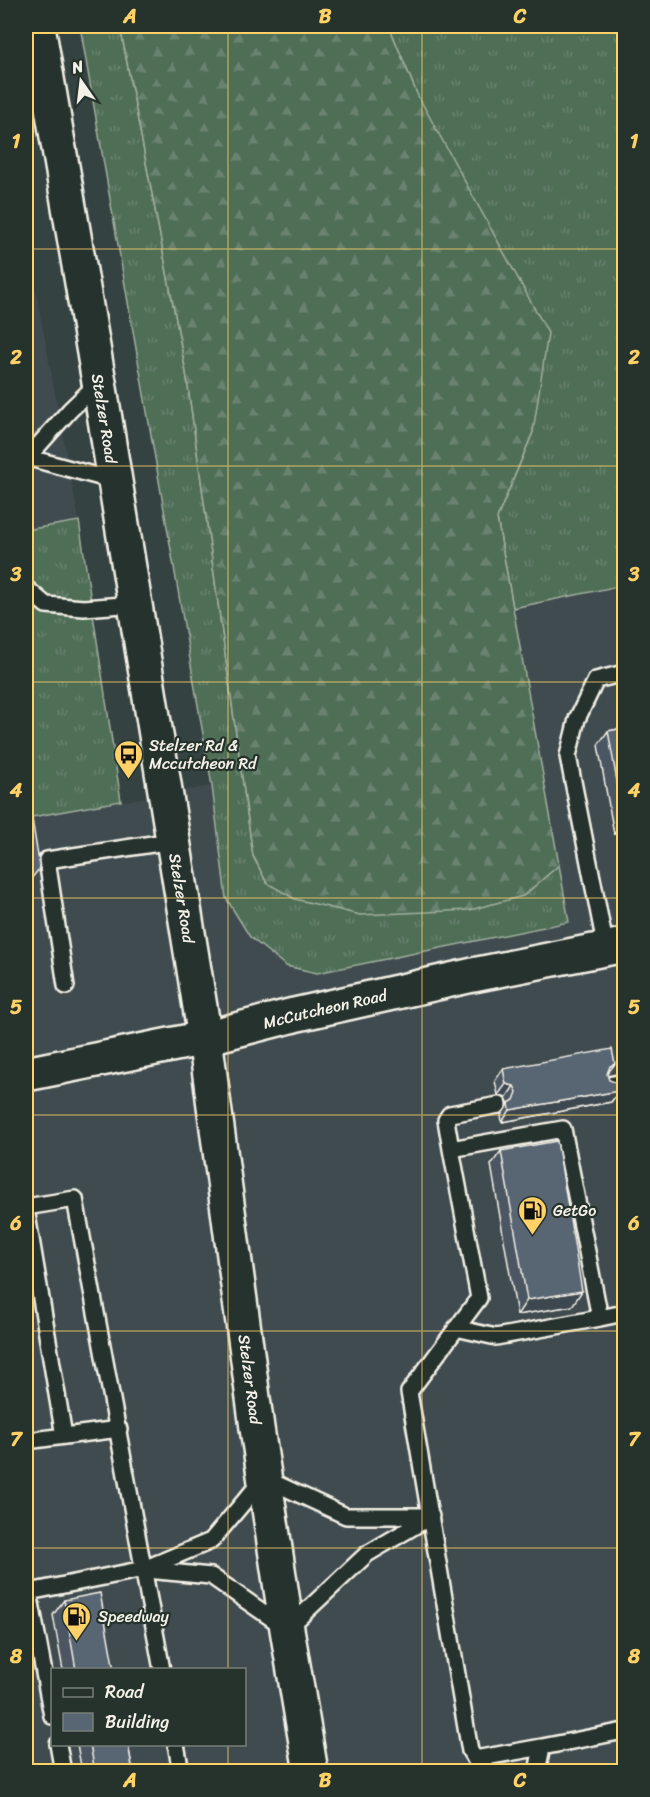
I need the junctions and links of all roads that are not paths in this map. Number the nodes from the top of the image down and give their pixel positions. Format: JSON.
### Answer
{"nodes":[{"id":1,"x":38,"y":26,"type":"edge"},
{"id":2,"x":99,"y":382,"type":"junction"},
{"id":3,"x":27,"y":457,"type":"edge"},
{"id":4,"x":115,"y":481,"type":"junction"},
{"id":5,"x":26,"y":588,"type":"edge"},
{"id":6,"x":136,"y":604,"type":"junction"},
{"id":7,"x":624,"y":673,"type":"edge"},
{"id":8,"x":172,"y":841,"type":"junction"},
{"id":9,"x":615,"y":947,"type":"edge"},
{"id":10,"x":66,"y":986,"type":"dead end"},
{"id":11,"x":205,"y":1038,"type":"junction"},
{"id":12,"x":26,"y":1074,"type":"edge"},
{"id":13,"x":624,"y":1082,"type":"edge"},
{"id":14,"x":608,"y":1085,"type":"edge"},
{"id":15,"x":500,"y":1105,"type":"dead end"},
{"id":16,"x":451,"y":1149,"type":"junction"},
{"id":17,"x":26,"y":1208,"type":"edge"},
{"id":18,"x":624,"y":1313,"type":"edge"},
{"id":19,"x":600,"y":1318,"type":"junction"},
{"id":20,"x":456,"y":1328,"type":"junction"},
{"id":21,"x":119,"y":1429,"type":"junction"},
{"id":22,"x":64,"y":1436,"type":"junction"},
{"id":23,"x":26,"y":1442,"type":"edge"},
{"id":24,"x":264,"y":1478,"type":"junction"},
{"id":25,"x":431,"y":1516,"type":"junction"},
{"id":26,"x":144,"y":1569,"type":"junction"},
{"id":27,"x":286,"y":1629,"type":"junction"},
{"id":28,"x":162,"y":1668,"type":"edge"},
{"id":29,"x":51,"y":1711,"type":"edge"},
{"id":30,"x":624,"y":1731,"type":"edge"},
{"id":31,"x":58,"y":1746,"type":"edge"},
{"id":32,"x":176,"y":1746,"type":"edge"},
{"id":33,"x":542,"y":1747,"type":"junction"},
{"id":34,"x":479,"y":1765,"type":"edge"},
{"id":35,"x":63,"y":1772,"type":"edge"},
{"id":36,"x":181,"y":1772,"type":"edge"},
{"id":37,"x":312,"y":1772,"type":"edge"},
{"id":38,"x":537,"y":1772,"type":"edge"}],
"edges":[{"from":1,"to":2,"type":"main road","name":"Stelzer Road"},
{"from":2,"to":3,"type":"lane"},
{"from":2,"to":4,"type":"main road","name":"Stelzer Road"},
{"from":3,"to":4,"type":"lane"},
{"from":4,"to":6,"type":"main road","name":"Stelzer Road"},
{"from":5,"to":6,"type":"lane"},
{"from":6,"to":8,"type":"main road","name":"Stelzer Road"},
{"from":7,"to":9,"type":"lane"},
{"from":8,"to":10,"type":"lane"},
{"from":8,"to":11,"type":"main road","name":"Stelzer Road"},
{"from":9,"to":11,"type":"main road","name":"McCutcheon Road"},
{"from":11,"to":12,"type":"main road","name":"McCutcheon Road"},
{"from":11,"to":24,"type":"main road","name":"Stelzer Road"},
{"from":13,"to":14,"type":"lane"},
{"from":15,"to":16,"type":"lane"},
{"from":16,"to":19,"type":"lane"},
{"from":16,"to":20,"type":"lane"},
{"from":17,"to":21,"type":"lane"},
{"from":17,"to":22,"type":"lane"},
{"from":18,"to":19,"type":"lane"},
{"from":19,"to":20,"type":"lane"},
{"from":20,"to":25,"type":"lane"},
{"from":21,"to":22,"type":"lane"},
{"from":21,"to":26,"type":"lane"},
{"from":22,"to":23,"type":"lane"},
{"from":24,"to":25,"type":"lane"},
{"from":24,"to":26,"type":"lane"},
{"from":24,"to":27,"type":"main road","name":"Stelzer Road"},
{"from":25,"to":27,"type":"lane"},
{"from":25,"to":34,"type":"lane"},
{"from":26,"to":27,"type":"lane"},
{"from":26,"to":28,"type":"lane"},
{"from":26,"to":29,"type":"lane"},
{"from":27,"to":37,"type":"main road","name":"Stelzer Road"},
{"from":30,"to":33,"type":"lane"},
{"from":31,"to":35,"type":"lane"},
{"from":32,"to":36,"type":"lane"},
{"from":33,"to":34,"type":"lane"},
{"from":33,"to":38,"type":"lane"}]}
